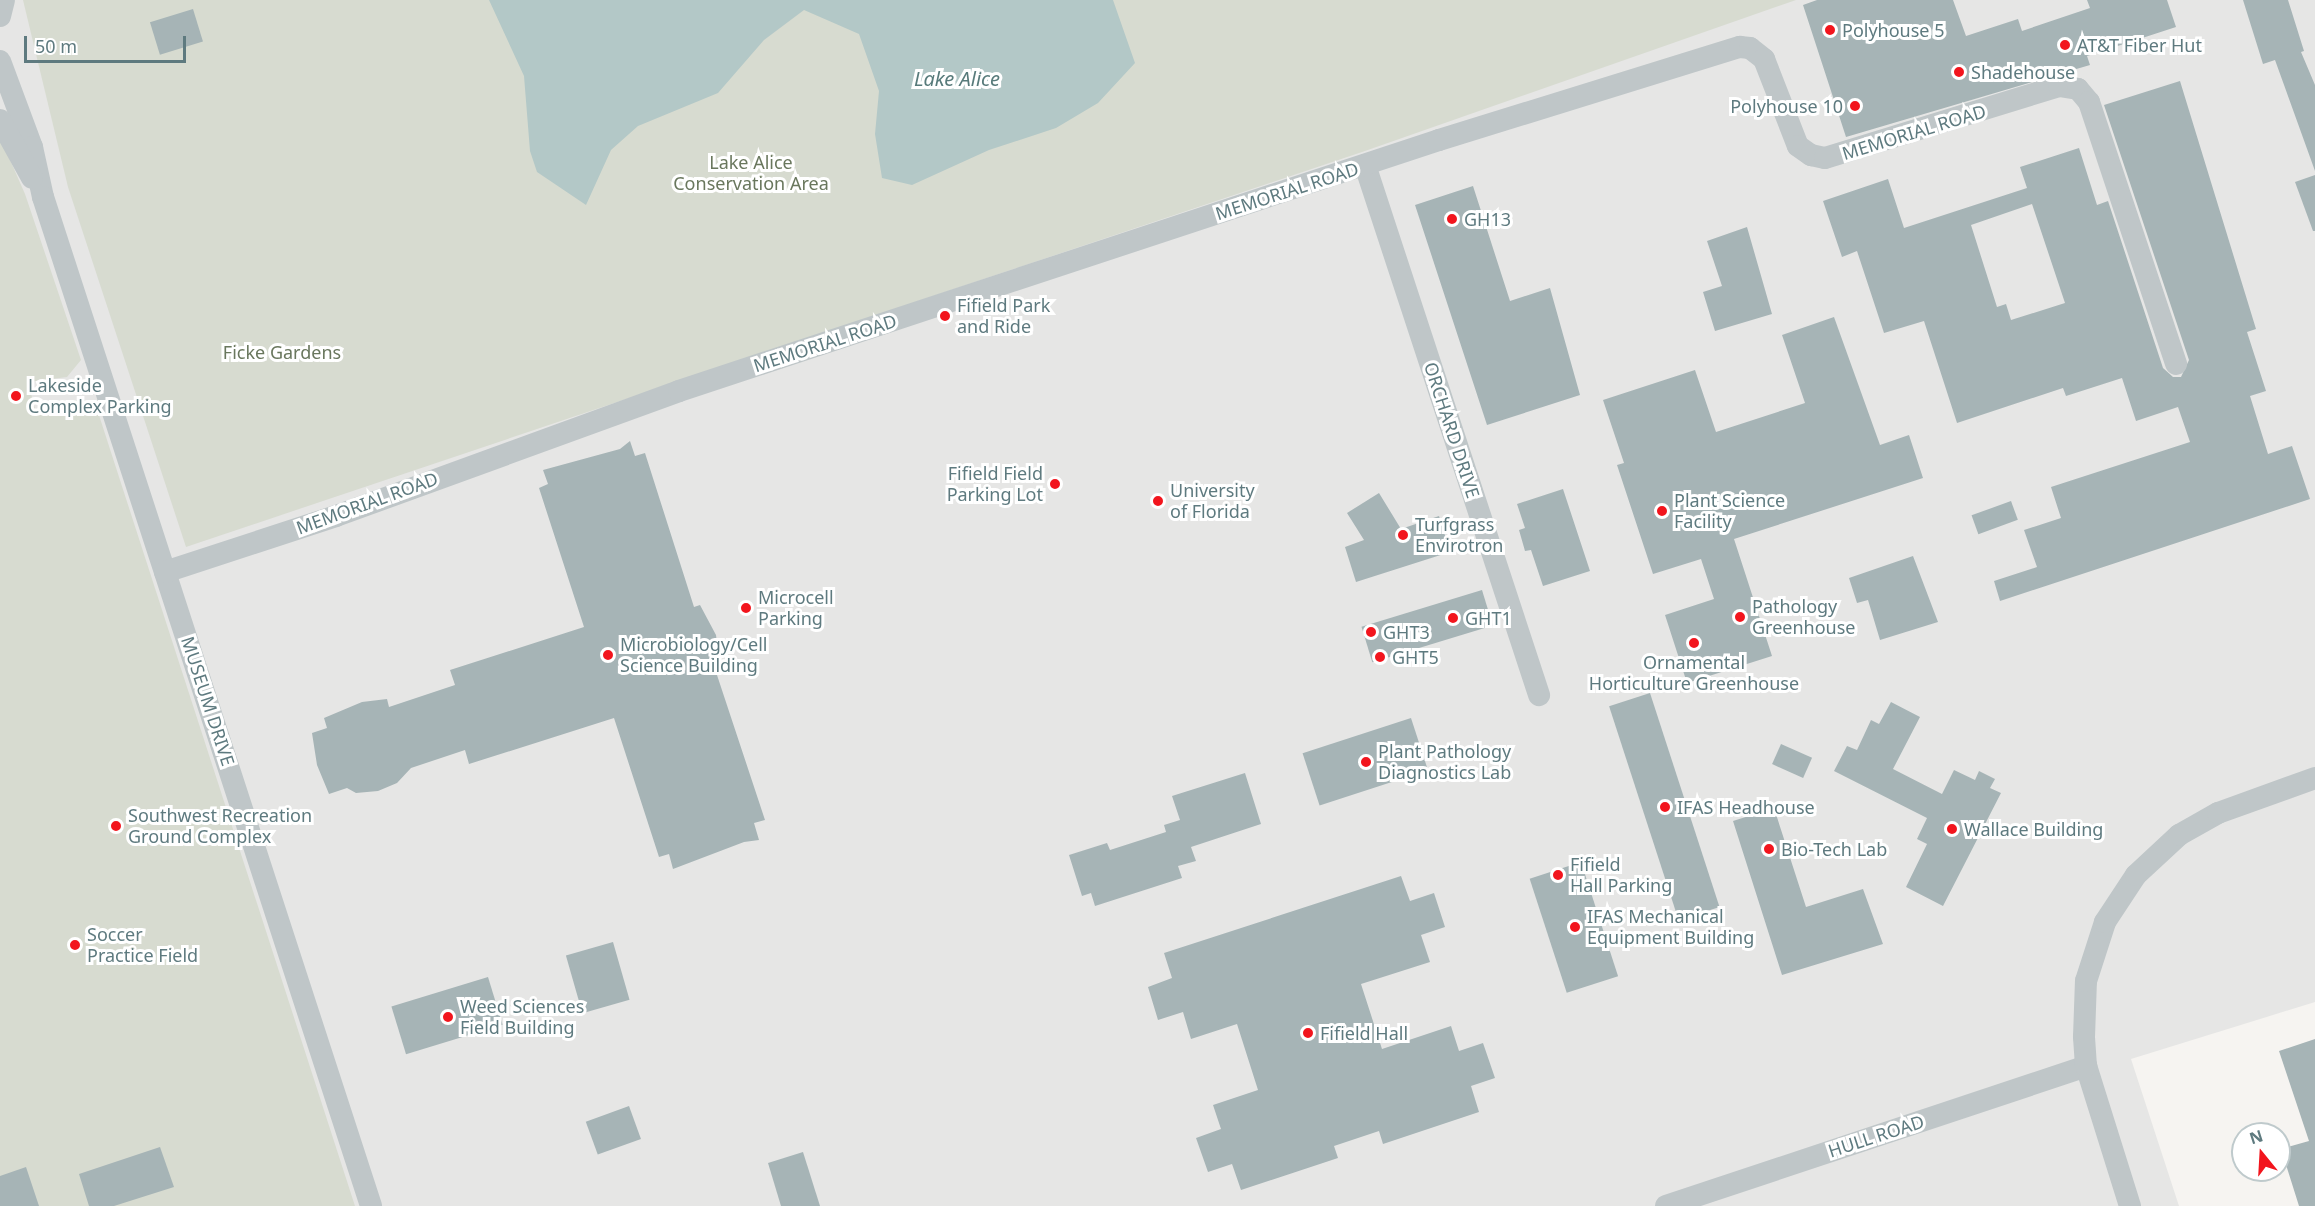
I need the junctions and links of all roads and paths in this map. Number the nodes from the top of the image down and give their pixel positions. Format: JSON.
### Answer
{"nodes":[{"id":1,"x":4,"y":0,"type":"edge"},
{"id":2,"x":0,"y":16,"type":"edge"},
{"id":3,"x":0,"y":61,"type":"edge"},
{"id":4,"x":0,"y":120,"type":"edge"},
{"id":5,"x":1365,"y":165,"type":"junction"},
{"id":6,"x":44,"y":197,"type":"junction"},
{"id":7,"x":2176,"y":363,"type":"dead end"},
{"id":8,"x":165,"y":572,"type":"junction"},
{"id":9,"x":1539,"y":695,"type":"dead end"},
{"id":10,"x":2315,"y":778,"type":"edge"},
{"id":11,"x":2086,"y":1066,"type":"junction"},
{"id":12,"x":371,"y":1206,"type":"edge"},
{"id":13,"x":1666,"y":1206,"type":"edge"},
{"id":14,"x":2130,"y":1206,"type":"edge"}],
"edges":[{"from":1,"to":2,"type":"street"},
{"from":3,"to":6,"type":"street","name":"MUSEUM DRIVE"},
{"from":4,"to":6,"type":"street","name":"MUSEUM DRIVE"},
{"from":5,"to":7,"type":"street","name":"MEMORIAL ROAD"},
{"from":5,"to":8,"type":"street","name":"MEMORIAL ROAD"},
{"from":5,"to":9,"type":"street","name":"ORCHARD DRIVE"},
{"from":6,"to":8,"type":"street","name":"MUSEUM DRIVE"},
{"from":8,"to":12,"type":"street","name":"MUSEUM DRIVE"},
{"from":10,"to":11,"type":"street"},
{"from":11,"to":13,"type":"street","name":"HULL ROAD"},
{"from":11,"to":14,"type":"street"}]}
